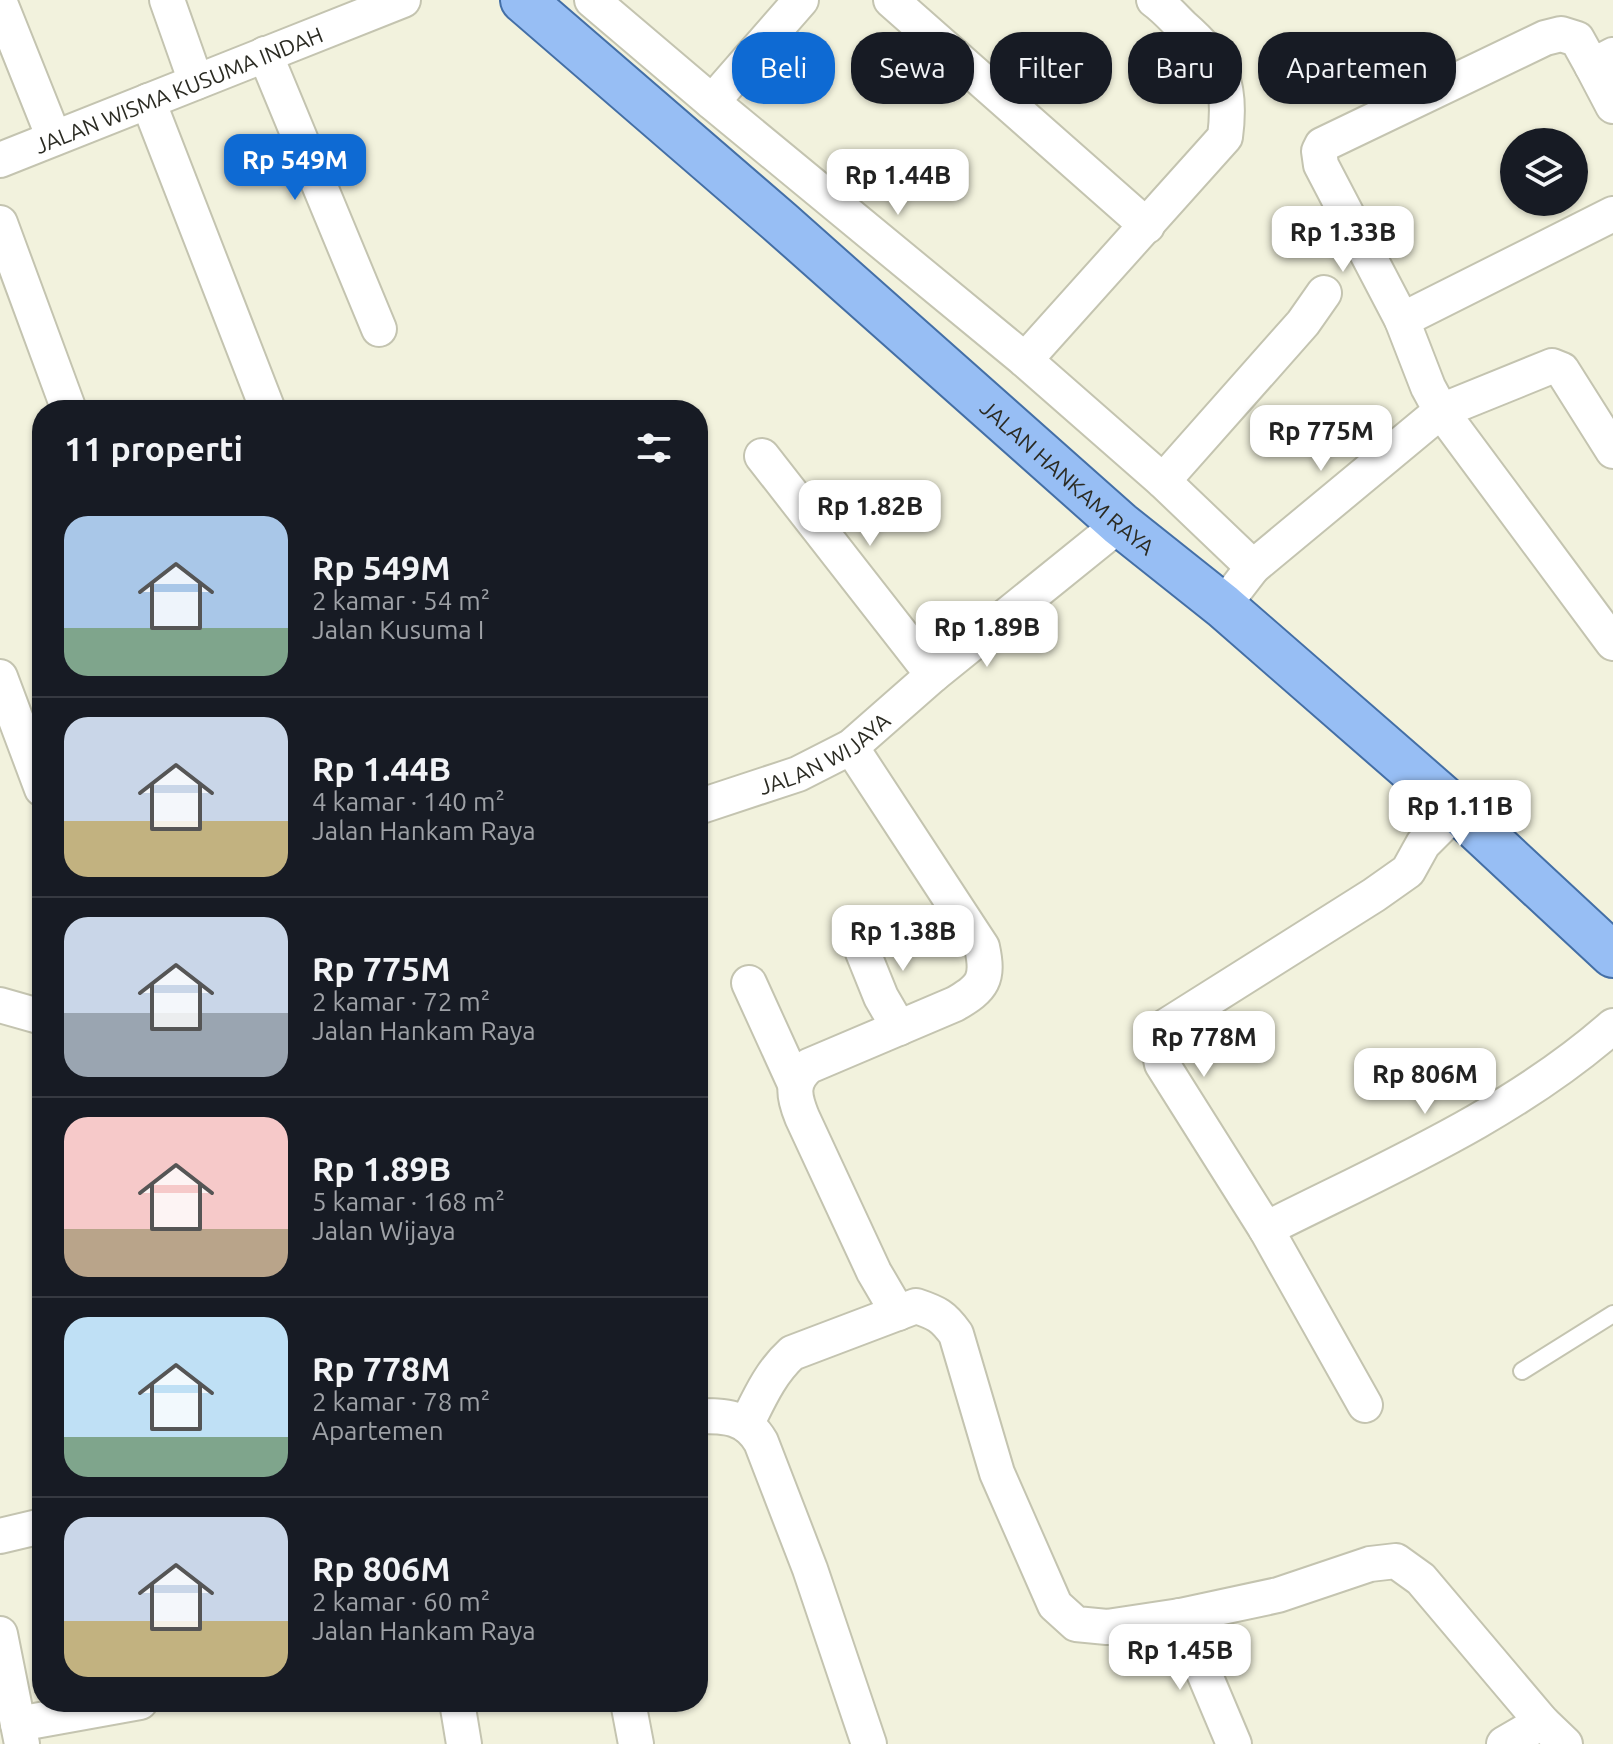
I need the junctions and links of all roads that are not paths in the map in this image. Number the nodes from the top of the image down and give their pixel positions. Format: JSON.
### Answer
{"nodes":[{"id":1,"x":167,"y":0,"type":"edge"},
{"id":2,"x":403,"y":0,"type":"edge"},
{"id":3,"x":523,"y":0,"type":"edge"},
{"id":4,"x":592,"y":0,"type":"edge"},
{"id":5,"x":801,"y":0,"type":"edge"},
{"id":6,"x":891,"y":0,"type":"edge"},
{"id":7,"x":0,"y":3,"type":"edge"},
{"id":8,"x":1173,"y":5,"type":"edge"},
{"id":9,"x":265,"y":54,"type":"junction"},
{"id":10,"x":1603,"y":61,"type":"edge"},
{"id":11,"x":196,"y":82,"type":"junction"},
{"id":12,"x":148,"y":101,"type":"junction"},
{"id":13,"x":712,"y":102,"type":"junction"},
{"id":14,"x":1613,"y":106,"type":"edge"},
{"id":15,"x":54,"y":138,"type":"junction"},
{"id":16,"x":0,"y":160,"type":"edge"},
{"id":17,"x":1613,"y":214,"type":"edge"},
{"id":18,"x":0,"y":223,"type":"edge"},
{"id":19,"x":1147,"y":226,"type":"junction"},
{"id":20,"x":1324,"y":293,"type":"dead end"},
{"id":21,"x":1402,"y":320,"type":"junction"},
{"id":22,"x":379,"y":329,"type":"dead end"},
{"id":23,"x":1025,"y":360,"type":"junction"},
{"id":24,"x":65,"y":400,"type":"edge"},
{"id":25,"x":264,"y":400,"type":"edge"},
{"id":26,"x":1441,"y":411,"type":"junction"},
{"id":27,"x":1613,"y":451,"type":"edge"},
{"id":28,"x":762,"y":456,"type":"dead end"},
{"id":29,"x":1163,"y":481,"type":"junction"},
{"id":30,"x":1120,"y":524,"type":"junction"},
{"id":31,"x":1253,"y":567,"type":"junction"},
{"id":32,"x":1223,"y":606,"type":"junction"},
{"id":33,"x":1613,"y":643,"type":"edge"},
{"id":34,"x":933,"y":675,"type":"junction"},
{"id":35,"x":0,"y":677,"type":"edge"},
{"id":36,"x":851,"y":747,"type":"junction"},
{"id":37,"x":32,"y":762,"type":"edge"},
{"id":38,"x":708,"y":804,"type":"edge"},
{"id":39,"x":1457,"y":810,"type":"junction"},
{"id":40,"x":858,"y":940,"type":"dead end"},
{"id":41,"x":1613,"y":955,"type":"edge"},
{"id":42,"x":749,"y":983,"type":"dead end"},
{"id":43,"x":0,"y":1005,"type":"edge"},
{"id":44,"x":32,"y":1014,"type":"edge"},
{"id":45,"x":1613,"y":1026,"type":"edge"},
{"id":46,"x":899,"y":1028,"type":"junction"},
{"id":47,"x":795,"y":1084,"type":"junction"},
{"id":48,"x":1266,"y":1229,"type":"junction"},
{"id":49,"x":898,"y":1313,"type":"junction"},
{"id":50,"x":1613,"y":1314,"type":"edge"},
{"id":51,"x":1522,"y":1371,"type":"dead end"},
{"id":52,"x":1365,"y":1405,"type":"dead end"},
{"id":53,"x":708,"y":1416,"type":"edge"},
{"id":54,"x":746,"y":1425,"type":"junction"},
{"id":55,"x":32,"y":1528,"type":"edge"},
{"id":56,"x":0,"y":1536,"type":"edge"},
{"id":57,"x":1180,"y":1616,"type":"junction"},
{"id":58,"x":0,"y":1634,"type":"edge"},
{"id":59,"x":102,"y":1712,"type":"edge"},
{"id":60,"x":459,"y":1712,"type":"edge"},
{"id":61,"x":630,"y":1712,"type":"edge"},
{"id":62,"x":1554,"y":1733,"type":"edge"},
{"id":63,"x":20,"y":1734,"type":"edge"},
{"id":64,"x":464,"y":1744,"type":"edge"},
{"id":65,"x":636,"y":1744,"type":"edge"},
{"id":66,"x":869,"y":1744,"type":"edge"},
{"id":67,"x":1234,"y":1744,"type":"edge"},
{"id":68,"x":1504,"y":1744,"type":"edge"}],
"edges":[{"from":1,"to":11,"type":"street"},
{"from":2,"to":9,"type":"street","name":"JALAN WISMA KUSUMA INDAH"},
{"from":3,"to":30,"type":"main road","name":"JALAN HANKAM RAYA"},
{"from":4,"to":13,"type":"street"},
{"from":5,"to":13,"type":"street"},
{"from":6,"to":19,"type":"street"},
{"from":7,"to":15,"type":"street"},
{"from":8,"to":19,"type":"street"},
{"from":9,"to":11,"type":"street","name":"JALAN WISMA KUSUMA INDAH"},
{"from":9,"to":22,"type":"street"},
{"from":10,"to":14,"type":"street"},
{"from":10,"to":21,"type":"street"},
{"from":11,"to":12,"type":"street","name":"JALAN WISMA KUSUMA INDAH"},
{"from":12,"to":15,"type":"street","name":"JALAN WISMA KUSUMA INDAH"},
{"from":12,"to":25,"type":"street"},
{"from":13,"to":23,"type":"street"},
{"from":15,"to":16,"type":"street","name":"JALAN WISMA KUSUMA INDAH"},
{"from":17,"to":21,"type":"street"},
{"from":18,"to":24,"type":"street"},
{"from":19,"to":23,"type":"street"},
{"from":20,"to":29,"type":"street"},
{"from":21,"to":26,"type":"street"},
{"from":23,"to":29,"type":"street"},
{"from":26,"to":27,"type":"street"},
{"from":26,"to":31,"type":"street"},
{"from":26,"to":33,"type":"street"},
{"from":28,"to":34,"type":"street"},
{"from":29,"to":31,"type":"street"},
{"from":30,"to":32,"type":"main road","name":"JALAN HANKAM RAYA"},
{"from":30,"to":34,"type":"street","name":"JALAN WIJAYA"},
{"from":31,"to":32,"type":"street"},
{"from":32,"to":39,"type":"main road","name":"JALAN HANKAM RAYA"},
{"from":34,"to":36,"type":"street","name":"JALAN WIJAYA"},
{"from":35,"to":37,"type":"street"},
{"from":36,"to":38,"type":"street","name":"JALAN WIJAYA"},
{"from":36,"to":46,"type":"street"},
{"from":39,"to":41,"type":"main road","name":"JALAN HANKAM RAYA"},
{"from":39,"to":48,"type":"street"},
{"from":40,"to":46,"type":"street"},
{"from":42,"to":47,"type":"street"},
{"from":43,"to":44,"type":"street"},
{"from":45,"to":48,"type":"street"},
{"from":46,"to":47,"type":"street"},
{"from":47,"to":49,"type":"street"},
{"from":48,"to":52,"type":"street"},
{"from":49,"to":54,"type":"street"},
{"from":49,"to":57,"type":"street"},
{"from":50,"to":51,"type":"lane"},
{"from":53,"to":54,"type":"street"},
{"from":54,"to":66,"type":"street"},
{"from":55,"to":56,"type":"street"},
{"from":57,"to":62,"type":"street"},
{"from":57,"to":67,"type":"street"},
{"from":58,"to":63,"type":"street"},
{"from":59,"to":63,"type":"street"},
{"from":60,"to":64,"type":"street"},
{"from":61,"to":65,"type":"street"},
{"from":62,"to":68,"type":"street"}]}
